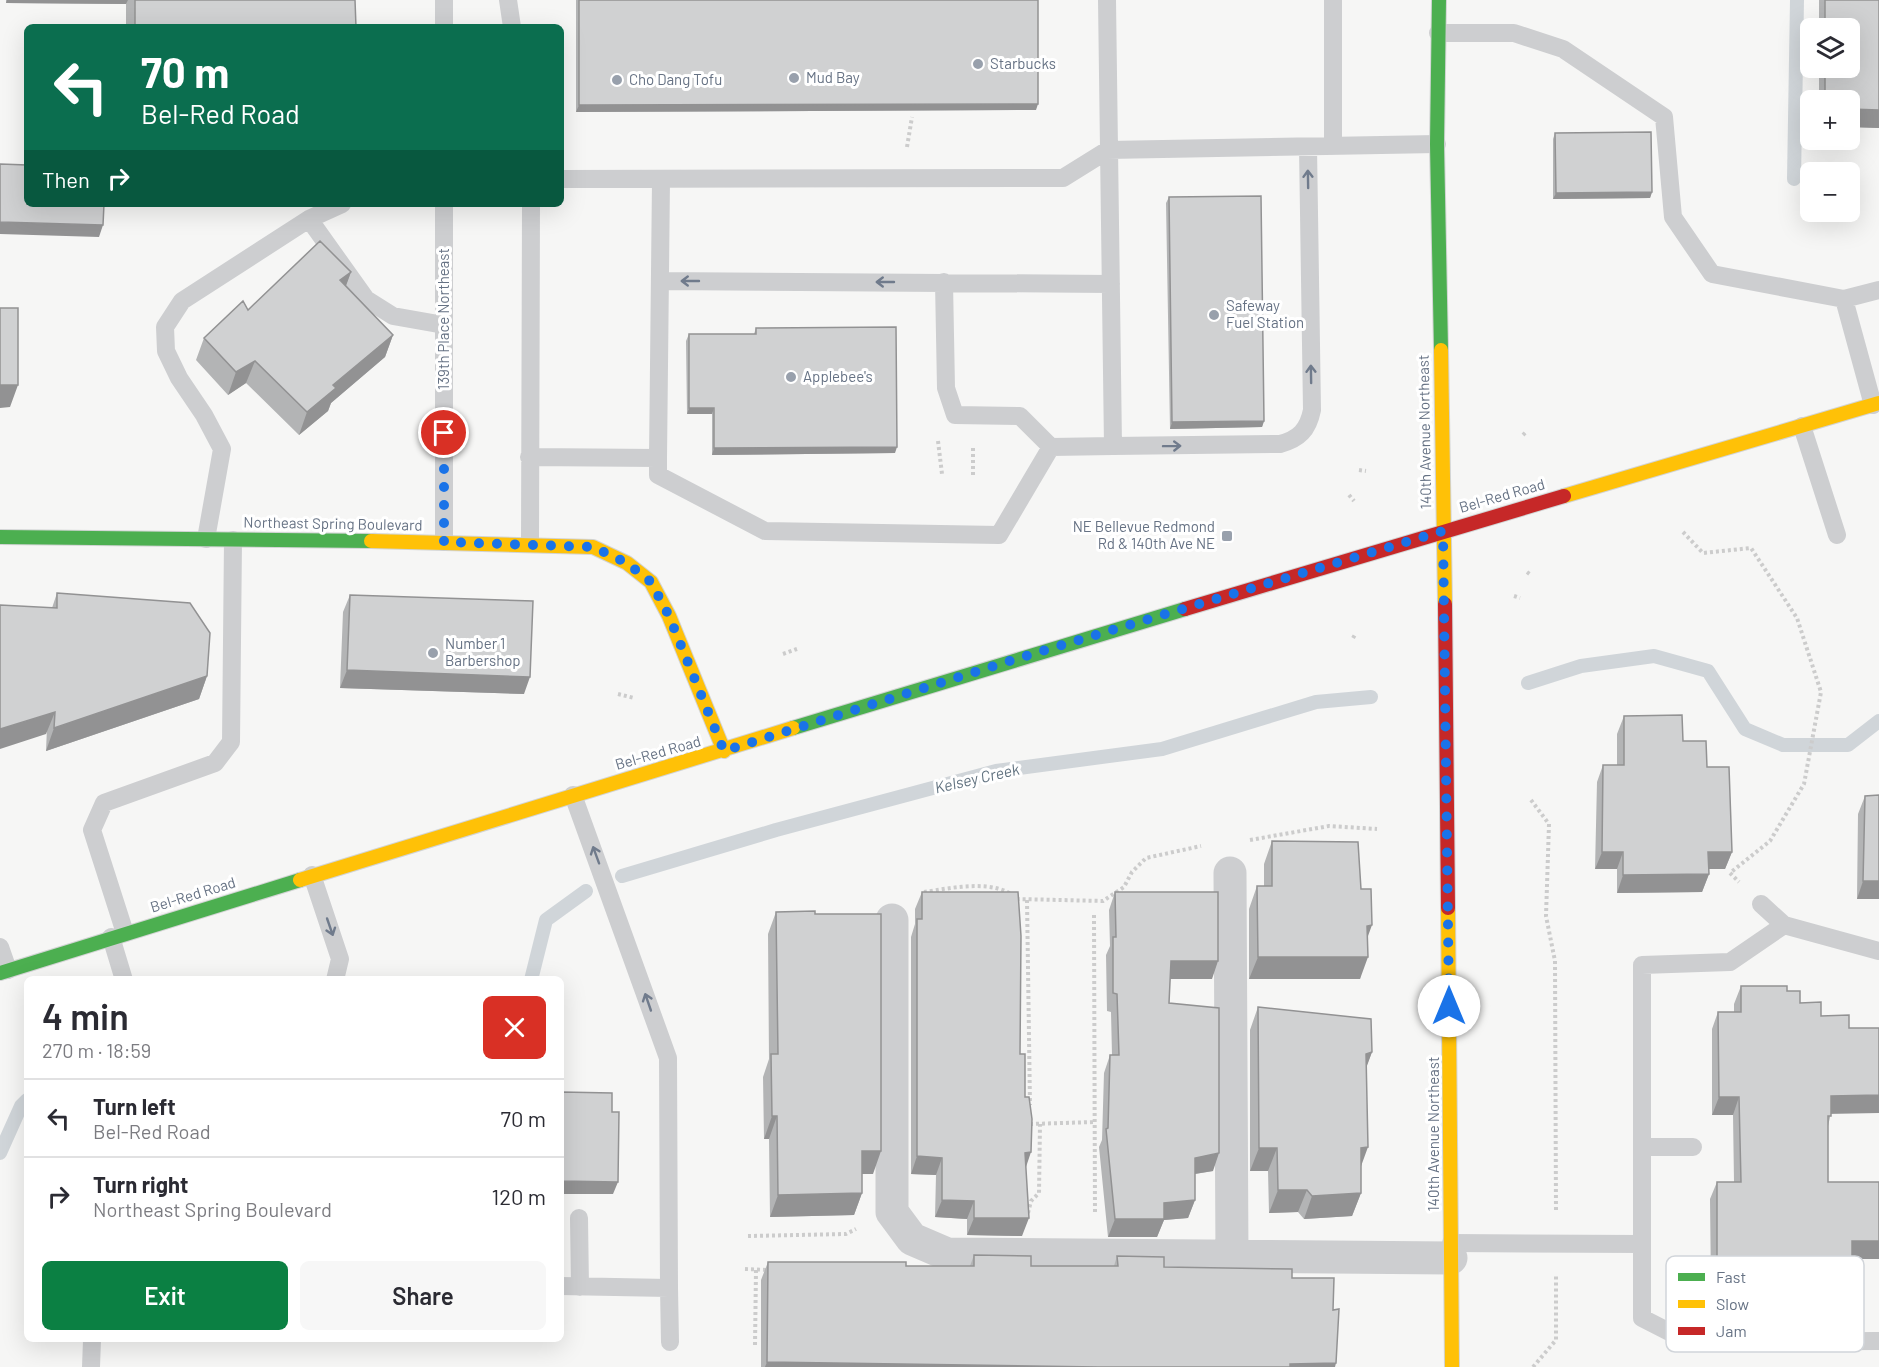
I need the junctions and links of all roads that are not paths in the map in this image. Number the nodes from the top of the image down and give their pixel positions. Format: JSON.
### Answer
{"nodes":[{"id":1,"x":444,"y":0,"type":"edge"},
{"id":2,"x":508,"y":0,"type":"edge"},
{"id":3,"x":1107,"y":0,"type":"edge"},
{"id":4,"x":1333,"y":0,"type":"edge"},
{"id":5,"x":1439,"y":0,"type":"edge"},
{"id":6,"x":444,"y":24,"type":"edge"},
{"id":7,"x":512,"y":24,"type":"edge"},
{"id":8,"x":1438,"y":33,"type":"junction"},
{"id":9,"x":1437,"y":144,"type":"junction"},
{"id":10,"x":1333,"y":146,"type":"junction"},
{"id":11,"x":1308,"y":147,"type":"junction"},
{"id":12,"x":1108,"y":150,"type":"junction"},
{"id":13,"x":564,"y":179,"type":"edge"},
{"id":14,"x":661,"y":180,"type":"junction"},
{"id":15,"x":335,"y":207,"type":"edge"},
{"id":16,"x":444,"y":207,"type":"edge"},
{"id":17,"x":531,"y":207,"type":"edge"},
{"id":18,"x":309,"y":219,"type":"junction"},
{"id":19,"x":660,"y":281,"type":"junction"},
{"id":20,"x":944,"y":282,"type":"junction"},
{"id":21,"x":1111,"y":284,"type":"junction"},
{"id":22,"x":1879,"y":290,"type":"edge"},
{"id":23,"x":1844,"y":299,"type":"junction"},
{"id":24,"x":444,"y":325,"type":"junction"},
{"id":25,"x":1876,"y":404,"type":"edge"},
{"id":26,"x":1802,"y":426,"type":"junction"},
{"id":27,"x":1113,"y":446,"type":"junction"},
{"id":28,"x":1051,"y":447,"type":"junction"},
{"id":29,"x":529,"y":457,"type":"junction"},
{"id":30,"x":658,"y":458,"type":"junction"},
{"id":31,"x":1443,"y":531,"type":"junction"},
{"id":32,"x":1837,"y":535,"type":"dead end"},
{"id":33,"x":0,"y":537,"type":"edge"},
{"id":34,"x":206,"y":539,"type":"junction"},
{"id":35,"x":233,"y":540,"type":"junction"},
{"id":36,"x":444,"y":542,"type":"junction"},
{"id":37,"x":530,"y":543,"type":"junction"},
{"id":38,"x":724,"y":751,"type":"junction"},
{"id":39,"x":573,"y":795,"type":"junction"},
{"id":40,"x":1230,"y":873,"type":"dead end"},
{"id":41,"x":312,"y":875,"type":"junction"},
{"id":42,"x":1761,"y":904,"type":"road end"},
{"id":43,"x":892,"y":920,"type":"dead end"},
{"id":44,"x":1784,"y":925,"type":"junction"},
{"id":45,"x":118,"y":935,"type":"junction"},
{"id":46,"x":0,"y":947,"type":"edge"},
{"id":47,"x":1879,"y":951,"type":"edge"},
{"id":48,"x":4,"y":972,"type":"edge"},
{"id":49,"x":123,"y":976,"type":"edge"},
{"id":50,"x":336,"y":976,"type":"edge"},
{"id":51,"x":1644,"y":1147,"type":"junction"},
{"id":52,"x":1693,"y":1147,"type":"dead end"},
{"id":53,"x":579,"y":1218,"type":"dead end"},
{"id":54,"x":1642,"y":1244,"type":"junction"},
{"id":55,"x":1451,"y":1251,"type":"junction"},
{"id":56,"x":1232,"y":1257,"type":"junction"},
{"id":57,"x":564,"y":1286,"type":"edge"},
{"id":58,"x":580,"y":1287,"type":"junction"},
{"id":59,"x":669,"y":1288,"type":"junction"},
{"id":60,"x":1666,"y":1330,"type":"edge"},
{"id":61,"x":1864,"y":1341,"type":"edge"},
{"id":62,"x":1879,"y":1341,"type":"edge"},
{"id":63,"x":92,"y":1342,"type":"edge"},
{"id":64,"x":670,"y":1342,"type":"dead end"},
{"id":65,"x":91,"y":1367,"type":"edge"},
{"id":66,"x":1452,"y":1367,"type":"edge"}],
"edges":[{"from":1,"to":6,"type":"lane"},
{"from":2,"to":7,"type":"lane"},
{"from":3,"to":12,"type":"lane"},
{"from":4,"to":10,"type":"lane"},
{"from":5,"to":8,"type":"main road","name":"140th Avenue Northeast"},
{"from":8,"to":9,"type":"main road","name":"140th Avenue Northeast"},
{"from":8,"to":23,"type":"lane"},
{"from":9,"to":10,"type":"lane"},
{"from":9,"to":31,"type":"main road","name":"140th Avenue Northeast"},
{"from":10,"to":11,"type":"lane"},
{"from":11,"to":12,"type":"lane"},
{"from":27,"to":11,"type":"lane","one_way":true},
{"from":12,"to":14,"type":"lane"},
{"from":12,"to":21,"type":"lane"},
{"from":13,"to":14,"type":"lane"},
{"from":14,"to":19,"type":"lane"},
{"from":15,"to":18,"type":"lane"},
{"from":16,"to":24,"type":"lane","name":"139th Place Northeast"},
{"from":17,"to":29,"type":"lane"},
{"from":18,"to":24,"type":"lane"},
{"from":18,"to":34,"type":"lane"},
{"from":20,"to":19,"type":"lane","one_way":true},
{"from":19,"to":30,"type":"lane"},
{"from":20,"to":21,"type":"lane"},
{"from":20,"to":28,"type":"lane"},
{"from":21,"to":27,"type":"lane"},
{"from":22,"to":23,"type":"lane"},
{"from":23,"to":25,"type":"lane"},
{"from":24,"to":36,"type":"lane","name":"139th Place Northeast"},
{"from":25,"to":26,"type":"main road","name":"Bel-Red Road"},
{"from":26,"to":31,"type":"main road","name":"Bel-Red Road"},
{"from":26,"to":32,"type":"lane"},
{"from":27,"to":28,"type":"lane"},
{"from":28,"to":30,"type":"lane"},
{"from":29,"to":30,"type":"lane"},
{"from":29,"to":37,"type":"lane"},
{"from":31,"to":38,"type":"main road","name":"Bel-Red Road"},
{"from":31,"to":55,"type":"main road","name":"140th Avenue Northeast"},
{"from":33,"to":34,"type":"main road","name":"Northeast Spring Boulevard"},
{"from":34,"to":35,"type":"main road","name":"Northeast Spring Boulevard"},
{"from":35,"to":36,"type":"main road","name":"Northeast Spring Boulevard"},
{"from":35,"to":45,"type":"lane"},
{"from":36,"to":37,"type":"main road","name":"Northeast Spring Boulevard"},
{"from":37,"to":38,"type":"main road","name":"Northeast Spring Boulevard"},
{"from":38,"to":39,"type":"main road","name":"Bel-Red Road"},
{"from":39,"to":41,"type":"main road","name":"Bel-Red Road"},
{"from":59,"to":39,"type":"lane","one_way":true},
{"from":40,"to":56,"type":"street"},
{"from":41,"to":45,"type":"main road","name":"Bel-Red Road"},
{"from":41,"to":50,"type":"lane","one_way":true},
{"from":42,"to":44,"type":"lane"},
{"from":43,"to":56,"type":"street"},
{"from":44,"to":47,"type":"lane"},
{"from":44,"to":51,"type":"lane"},
{"from":45,"to":48,"type":"main road","name":"Bel-Red Road"},
{"from":45,"to":49,"type":"lane"},
{"from":46,"to":48,"type":"lane"},
{"from":51,"to":52,"type":"lane"},
{"from":51,"to":54,"type":"lane"},
{"from":53,"to":58,"type":"lane"},
{"from":54,"to":55,"type":"lane"},
{"from":54,"to":60,"type":"lane"},
{"from":55,"to":56,"type":"street"},
{"from":55,"to":66,"type":"main road","name":"140th Avenue Northeast"},
{"from":57,"to":58,"type":"lane"},
{"from":58,"to":59,"type":"lane"},
{"from":59,"to":64,"type":"lane"},
{"from":61,"to":62,"type":"lane"},
{"from":63,"to":65,"type":"lane"}]}
